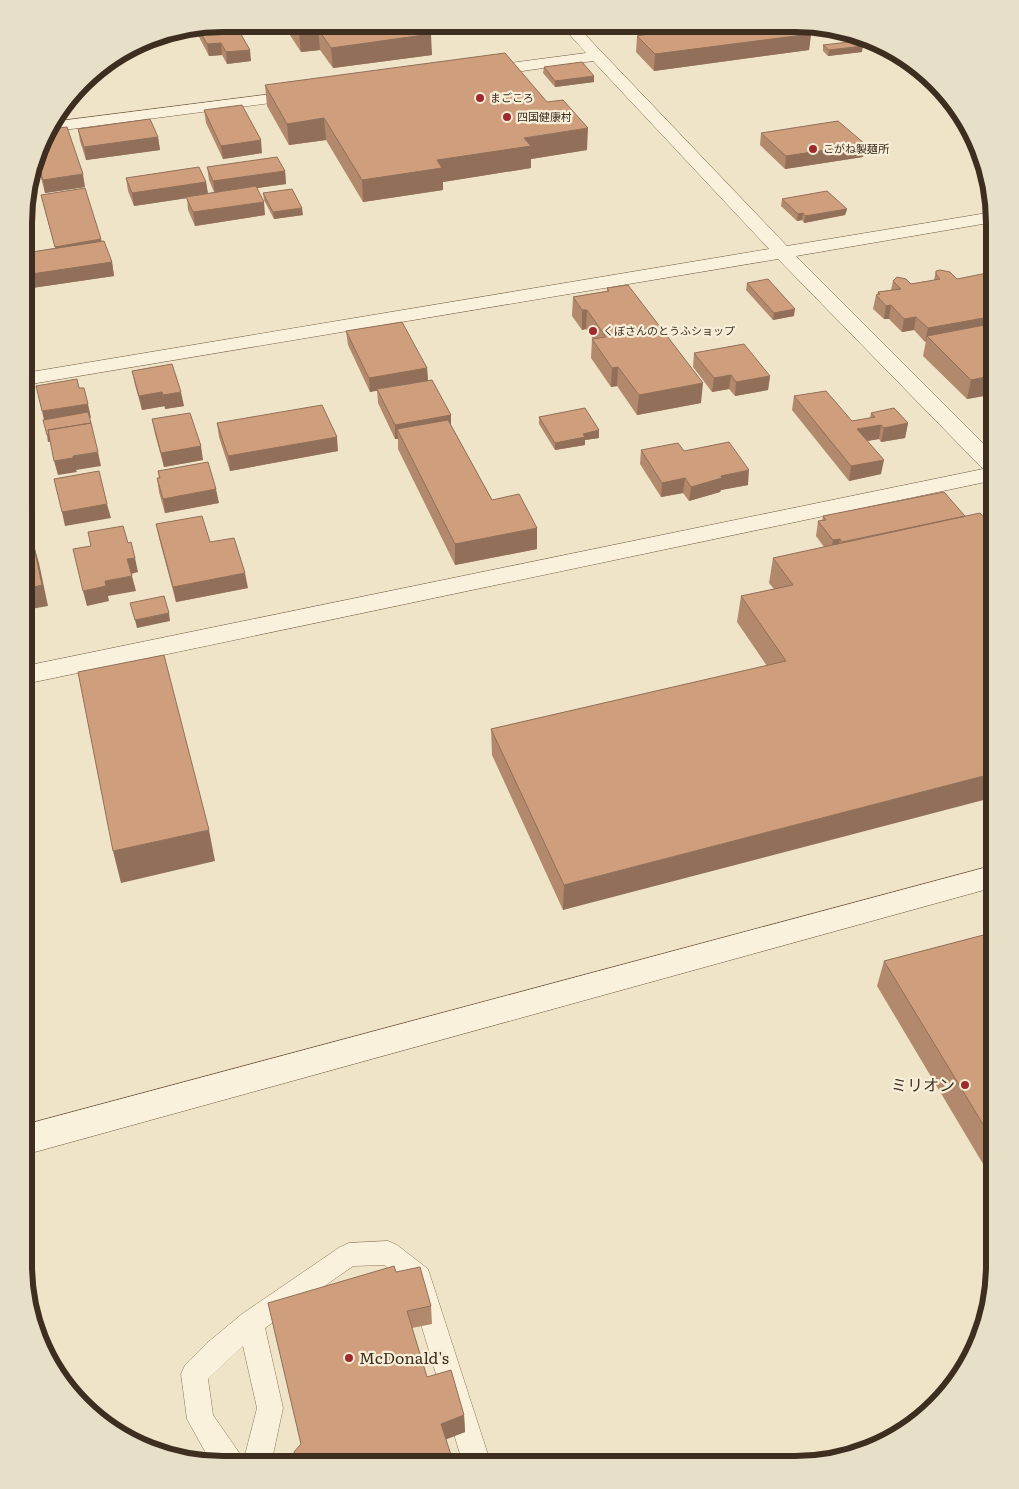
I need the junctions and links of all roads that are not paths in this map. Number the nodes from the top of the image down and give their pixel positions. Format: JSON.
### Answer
{"nodes":[{"id":1,"x":574,"y":32,"type":"edge"},
{"id":2,"x":596,"y":56,"type":"junction"},
{"id":3,"x":463,"y":74,"type":"edge"},
{"id":4,"x":315,"y":93,"type":"edge"},
{"id":5,"x":59,"y":126,"type":"edge"},
{"id":6,"x":986,"y":218,"type":"edge"},
{"id":7,"x":782,"y":252,"type":"junction"},
{"id":8,"x":32,"y":378,"type":"edge"},
{"id":9,"x":986,"y":459,"type":"edge"},
{"id":10,"x":986,"y":475,"type":"edge"},
{"id":11,"x":32,"y":673,"type":"edge"},
{"id":12,"x":986,"y":878,"type":"edge"},
{"id":13,"x":32,"y":1138,"type":"edge"},
{"id":14,"x":251,"y":1323,"type":"junction"},
{"id":15,"x":223,"y":1456,"type":"edge"},
{"id":16,"x":259,"y":1456,"type":"edge"},
{"id":17,"x":475,"y":1456,"type":"edge"}],
"edges":[{"from":1,"to":2,"type":"street"},
{"from":2,"to":3,"type":"street"},
{"from":2,"to":7,"type":"street"},
{"from":4,"to":5,"type":"street"},
{"from":6,"to":7,"type":"street"},
{"from":7,"to":8,"type":"street"},
{"from":7,"to":9,"type":"street"},
{"from":10,"to":11,"type":"street"},
{"from":12,"to":13,"type":"street"},
{"from":14,"to":15,"type":"lane"},
{"from":14,"to":16,"type":"lane"},
{"from":14,"to":17,"type":"lane"}]}
